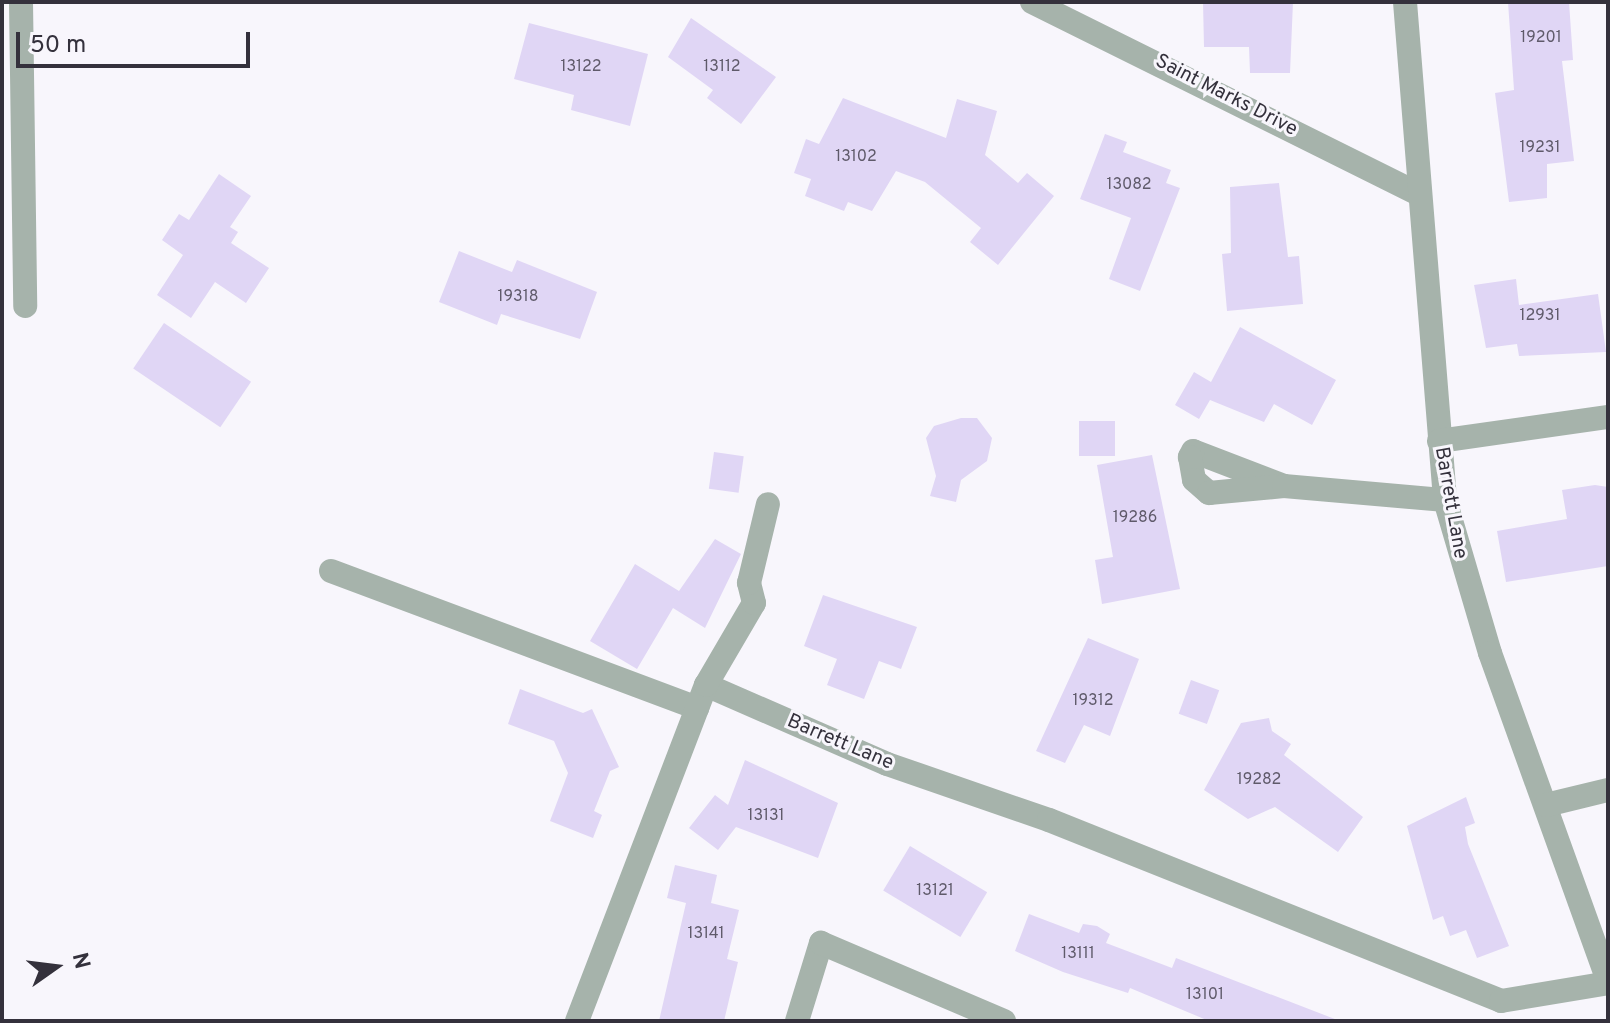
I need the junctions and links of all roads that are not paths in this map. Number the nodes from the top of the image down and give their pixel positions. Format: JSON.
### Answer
{"nodes":[{"id":1,"x":21,"y":2,"type":"edge"},
{"id":2,"x":1032,"y":2,"type":"edge"},
{"id":3,"x":1405,"y":2,"type":"edge"},
{"id":4,"x":1418,"y":194,"type":"junction"},
{"id":5,"x":25,"y":306,"type":"dead end"},
{"id":6,"x":1608,"y":417,"type":"edge"},
{"id":7,"x":1439,"y":441,"type":"junction"},
{"id":8,"x":1284,"y":486,"type":"dead end"},
{"id":9,"x":1445,"y":500,"type":"junction"},
{"id":10,"x":768,"y":504,"type":"dead end"},
{"id":11,"x":331,"y":571,"type":"dead end"},
{"id":12,"x":706,"y":685,"type":"junction"},
{"id":13,"x":697,"y":708,"type":"junction"},
{"id":14,"x":1608,"y":790,"type":"edge"},
{"id":15,"x":1546,"y":805,"type":"junction"},
{"id":16,"x":1608,"y":982,"type":"edge"},
{"id":17,"x":577,"y":1021,"type":"edge"},
{"id":18,"x":797,"y":1021,"type":"edge"},
{"id":19,"x":1004,"y":1021,"type":"edge"}],
"edges":[{"from":1,"to":5,"type":"street"},
{"from":2,"to":4,"type":"street","name":"Saint Marks Drive"},
{"from":3,"to":4,"type":"street","name":"Barrett Lane"},
{"from":4,"to":7,"type":"street","name":"Barrett Lane"},
{"from":6,"to":7,"type":"street"},
{"from":7,"to":9,"type":"street","name":"Barrett Lane"},
{"from":8,"to":9,"type":"street"},
{"from":9,"to":15,"type":"street","name":"Barrett Lane"},
{"from":10,"to":12,"type":"street"},
{"from":11,"to":13,"type":"street"},
{"from":12,"to":13,"type":"street"},
{"from":12,"to":16,"type":"street","name":"Barrett Lane"},
{"from":13,"to":17,"type":"street"},
{"from":14,"to":15,"type":"street"},
{"from":15,"to":16,"type":"street","name":"Barrett Lane"},
{"from":18,"to":19,"type":"street"}]}
